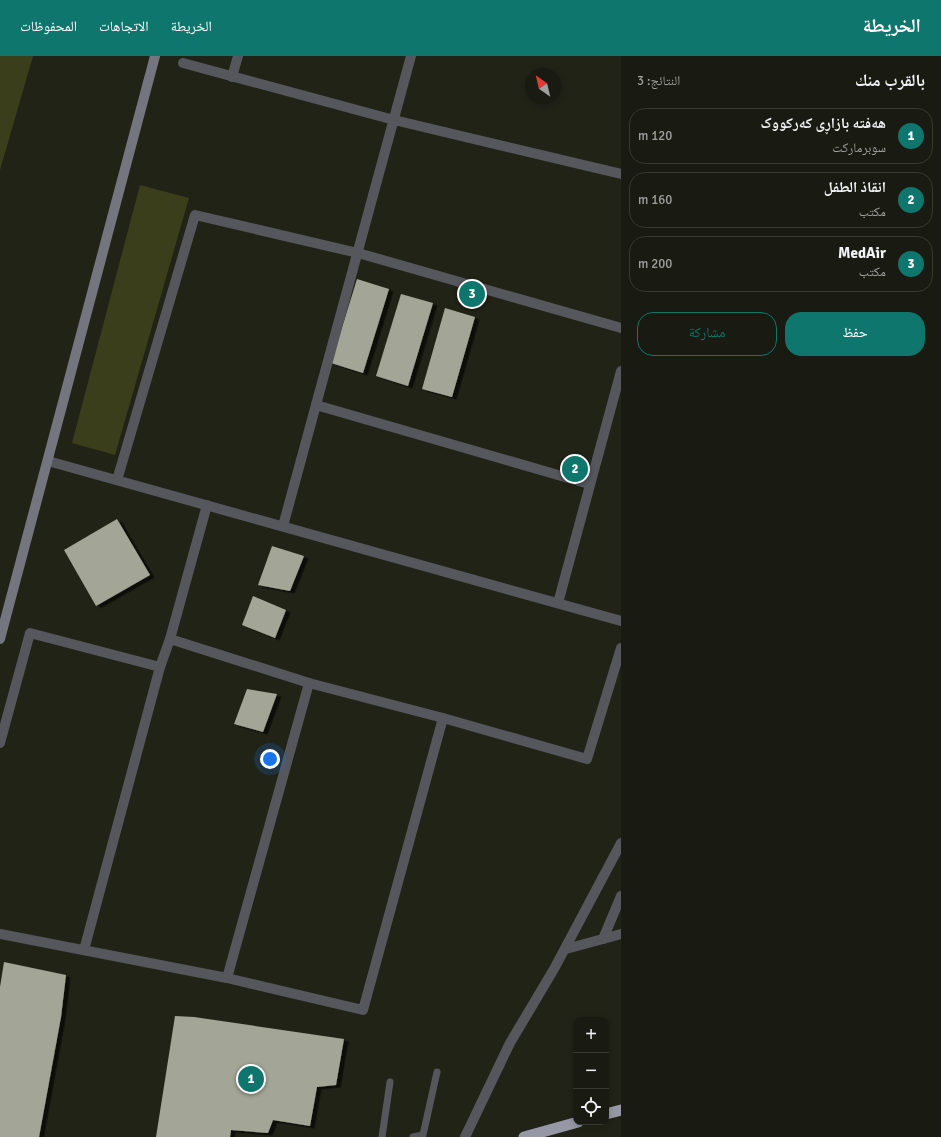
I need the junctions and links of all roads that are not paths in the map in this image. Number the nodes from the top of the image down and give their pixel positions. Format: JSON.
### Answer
{"nodes":[{"id":1,"x":155,"y":56,"type":"edge"},
{"id":2,"x":238,"y":56,"type":"edge"},
{"id":3,"x":411,"y":56,"type":"edge"},
{"id":4,"x":183,"y":63,"type":"dead end"},
{"id":5,"x":232,"y":77,"type":"junction"},
{"id":6,"x":394,"y":120,"type":"junction"},
{"id":7,"x":621,"y":174,"type":"edge"},
{"id":8,"x":358,"y":253,"type":"junction"},
{"id":9,"x":620,"y":325,"type":"edge"},
{"id":10,"x":621,"y":371,"type":"edge"},
{"id":11,"x":316,"y":404,"type":"junction"},
{"id":12,"x":48,"y":461,"type":"junction"},
{"id":13,"x":117,"y":480,"type":"junction"},
{"id":14,"x":589,"y":484,"type":"junction"},
{"id":15,"x":207,"y":505,"type":"junction"},
{"id":16,"x":283,"y":526,"type":"junction"},
{"id":17,"x":558,"y":603,"type":"junction"},
{"id":18,"x":621,"y":621,"type":"edge"},
{"id":19,"x":0,"y":638,"type":"edge"},
{"id":20,"x":170,"y":639,"type":"junction"},
{"id":21,"x":621,"y":648,"type":"edge"},
{"id":22,"x":160,"y":668,"type":"junction"},
{"id":23,"x":309,"y":682,"type":"junction"},
{"id":24,"x":442,"y":718,"type":"junction"},
{"id":25,"x":0,"y":743,"type":"edge"},
{"id":26,"x":621,"y":843,"type":"edge"},
{"id":27,"x":621,"y":896,"type":"edge"},
{"id":28,"x":0,"y":934,"type":"edge"},
{"id":29,"x":621,"y":934,"type":"edge"},
{"id":30,"x":603,"y":939,"type":"junction"},
{"id":31,"x":566,"y":949,"type":"junction"},
{"id":32,"x":84,"y":950,"type":"junction"},
{"id":33,"x":227,"y":978,"type":"junction"},
{"id":34,"x":438,"y":1072,"type":"dead end"},
{"id":35,"x":390,"y":1082,"type":"dead end"},
{"id":36,"x":621,"y":1110,"type":"edge"},
{"id":37,"x":609,"y":1113,"type":"edge"},
{"id":38,"x":573,"y":1123,"type":"edge"},
{"id":39,"x":423,"y":1136,"type":"edge"},
{"id":40,"x":382,"y":1137,"type":"edge"},
{"id":41,"x":413,"y":1137,"type":"edge"},
{"id":42,"x":465,"y":1137,"type":"edge"},
{"id":43,"x":524,"y":1137,"type":"edge"}],
"edges":[{"from":1,"to":12,"type":"main road"},
{"from":2,"to":5,"type":"street"},
{"from":3,"to":6,"type":"street"},
{"from":4,"to":5,"type":"street"},
{"from":5,"to":6,"type":"street"},
{"from":6,"to":7,"type":"street"},
{"from":6,"to":8,"type":"street"},
{"from":8,"to":9,"type":"street"},
{"from":8,"to":11,"type":"street"},
{"from":8,"to":13,"type":"street"},
{"from":10,"to":14,"type":"street"},
{"from":11,"to":14,"type":"street"},
{"from":11,"to":16,"type":"street"},
{"from":12,"to":13,"type":"street"},
{"from":12,"to":19,"type":"main road"},
{"from":13,"to":15,"type":"street"},
{"from":14,"to":17,"type":"street"},
{"from":15,"to":16,"type":"street"},
{"from":15,"to":20,"type":"street"},
{"from":16,"to":17,"type":"street"},
{"from":17,"to":18,"type":"street"},
{"from":20,"to":22,"type":"street"},
{"from":20,"to":23,"type":"street"},
{"from":21,"to":24,"type":"street"},
{"from":22,"to":25,"type":"street"},
{"from":22,"to":32,"type":"street"},
{"from":23,"to":24,"type":"street"},
{"from":23,"to":33,"type":"street"},
{"from":24,"to":33,"type":"street"},
{"from":26,"to":31,"type":"street"},
{"from":27,"to":30,"type":"street"},
{"from":28,"to":32,"type":"street"},
{"from":29,"to":30,"type":"street"},
{"from":30,"to":31,"type":"street"},
{"from":31,"to":42,"type":"street"},
{"from":32,"to":33,"type":"street"},
{"from":34,"to":39,"type":"lane"},
{"from":35,"to":40,"type":"lane"},
{"from":36,"to":37,"type":"highway"},
{"from":38,"to":43,"type":"highway"},
{"from":39,"to":41,"type":"lane"}]}
